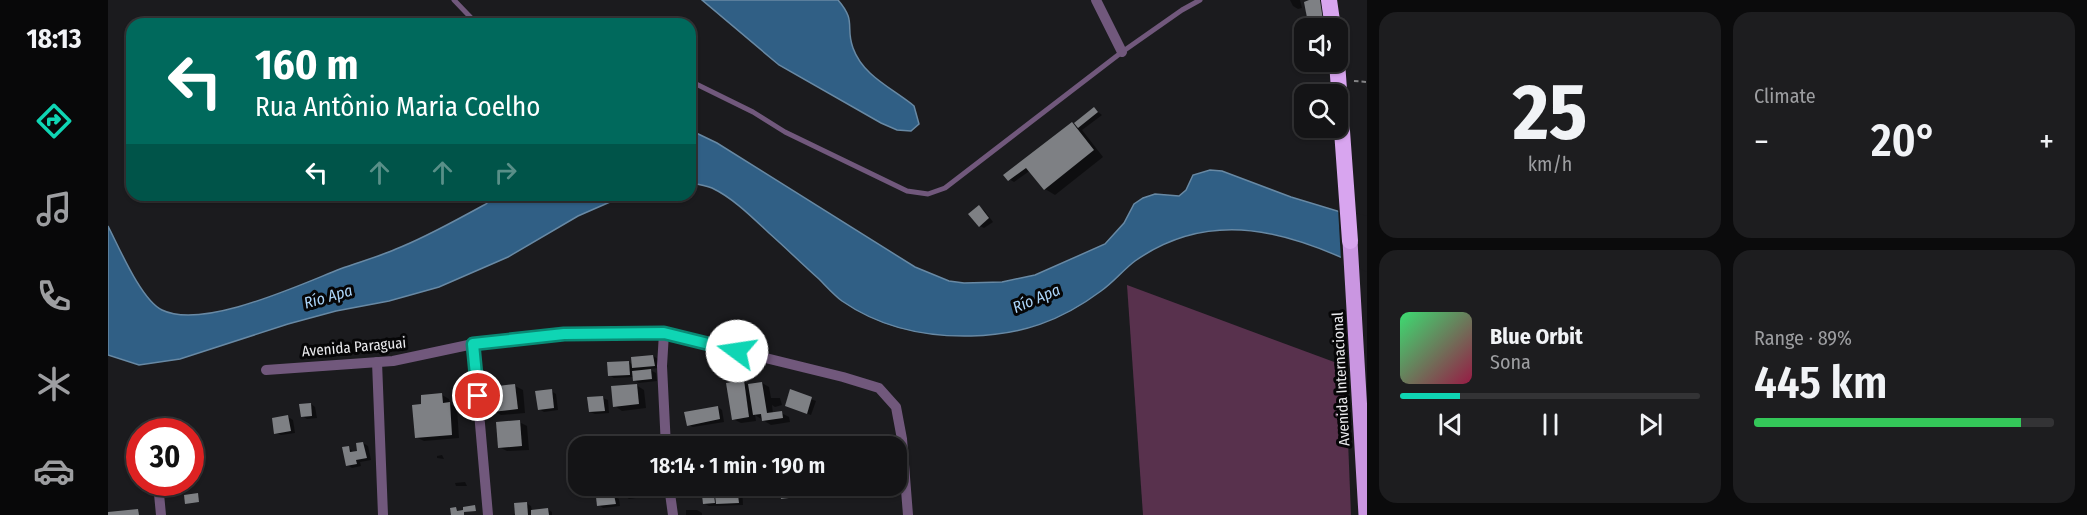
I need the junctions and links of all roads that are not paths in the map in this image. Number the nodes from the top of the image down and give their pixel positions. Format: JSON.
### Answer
{"nodes":[{"id":1,"x":454,"y":0,"type":"edge"},
{"id":2,"x":1096,"y":0,"type":"edge"},
{"id":3,"x":1200,"y":0,"type":"edge"},
{"id":4,"x":1329,"y":0,"type":"edge"},
{"id":5,"x":471,"y":18,"type":"edge"},
{"id":6,"x":1332,"y":18,"type":"edge"},
{"id":7,"x":1122,"y":52,"type":"junction"},
{"id":8,"x":1337,"y":72,"type":"edge"},
{"id":9,"x":696,"y":84,"type":"edge"},
{"id":10,"x":1350,"y":241,"type":"joint"},
{"id":11,"x":664,"y":333,"type":"junction"},
{"id":12,"x":473,"y":344,"type":"junction"},
{"id":13,"x":377,"y":362,"type":"junction"},
{"id":14,"x":266,"y":370,"type":"dead end"},
{"id":15,"x":665,"y":436,"type":"edge"},
{"id":16,"x":159,"y":496,"type":"edge"},
{"id":17,"x":670,"y":496,"type":"edge"},
{"id":18,"x":161,"y":515,"type":"edge"},
{"id":19,"x":383,"y":515,"type":"edge"},
{"id":20,"x":488,"y":515,"type":"edge"},
{"id":21,"x":673,"y":515,"type":"edge"},
{"id":22,"x":908,"y":515,"type":"edge"},
{"id":23,"x":1366,"y":515,"type":"edge"}],
"edges":[{"from":1,"to":5,"type":"lane"},
{"from":2,"to":7,"type":"street"},
{"from":3,"to":7,"type":"lane"},
{"from":4,"to":6,"type":"highway"},
{"from":7,"to":9,"type":"lane"},
{"from":8,"to":10,"type":"highway"},
{"from":10,"to":23,"type":"main road","name":"Avenida Internacional"},
{"from":11,"to":12,"type":"street","name":"Avenida Paraguai"},
{"from":11,"to":15,"type":"street"},
{"from":11,"to":22,"type":"street","name":"Avenida Paraguai"},
{"from":12,"to":13,"type":"street","name":"Avenida Paraguai"},
{"from":12,"to":20,"type":"street"},
{"from":13,"to":14,"type":"street","name":"Avenida Paraguai"},
{"from":13,"to":19,"type":"street"},
{"from":16,"to":18,"type":"street"},
{"from":17,"to":21,"type":"street"}]}
